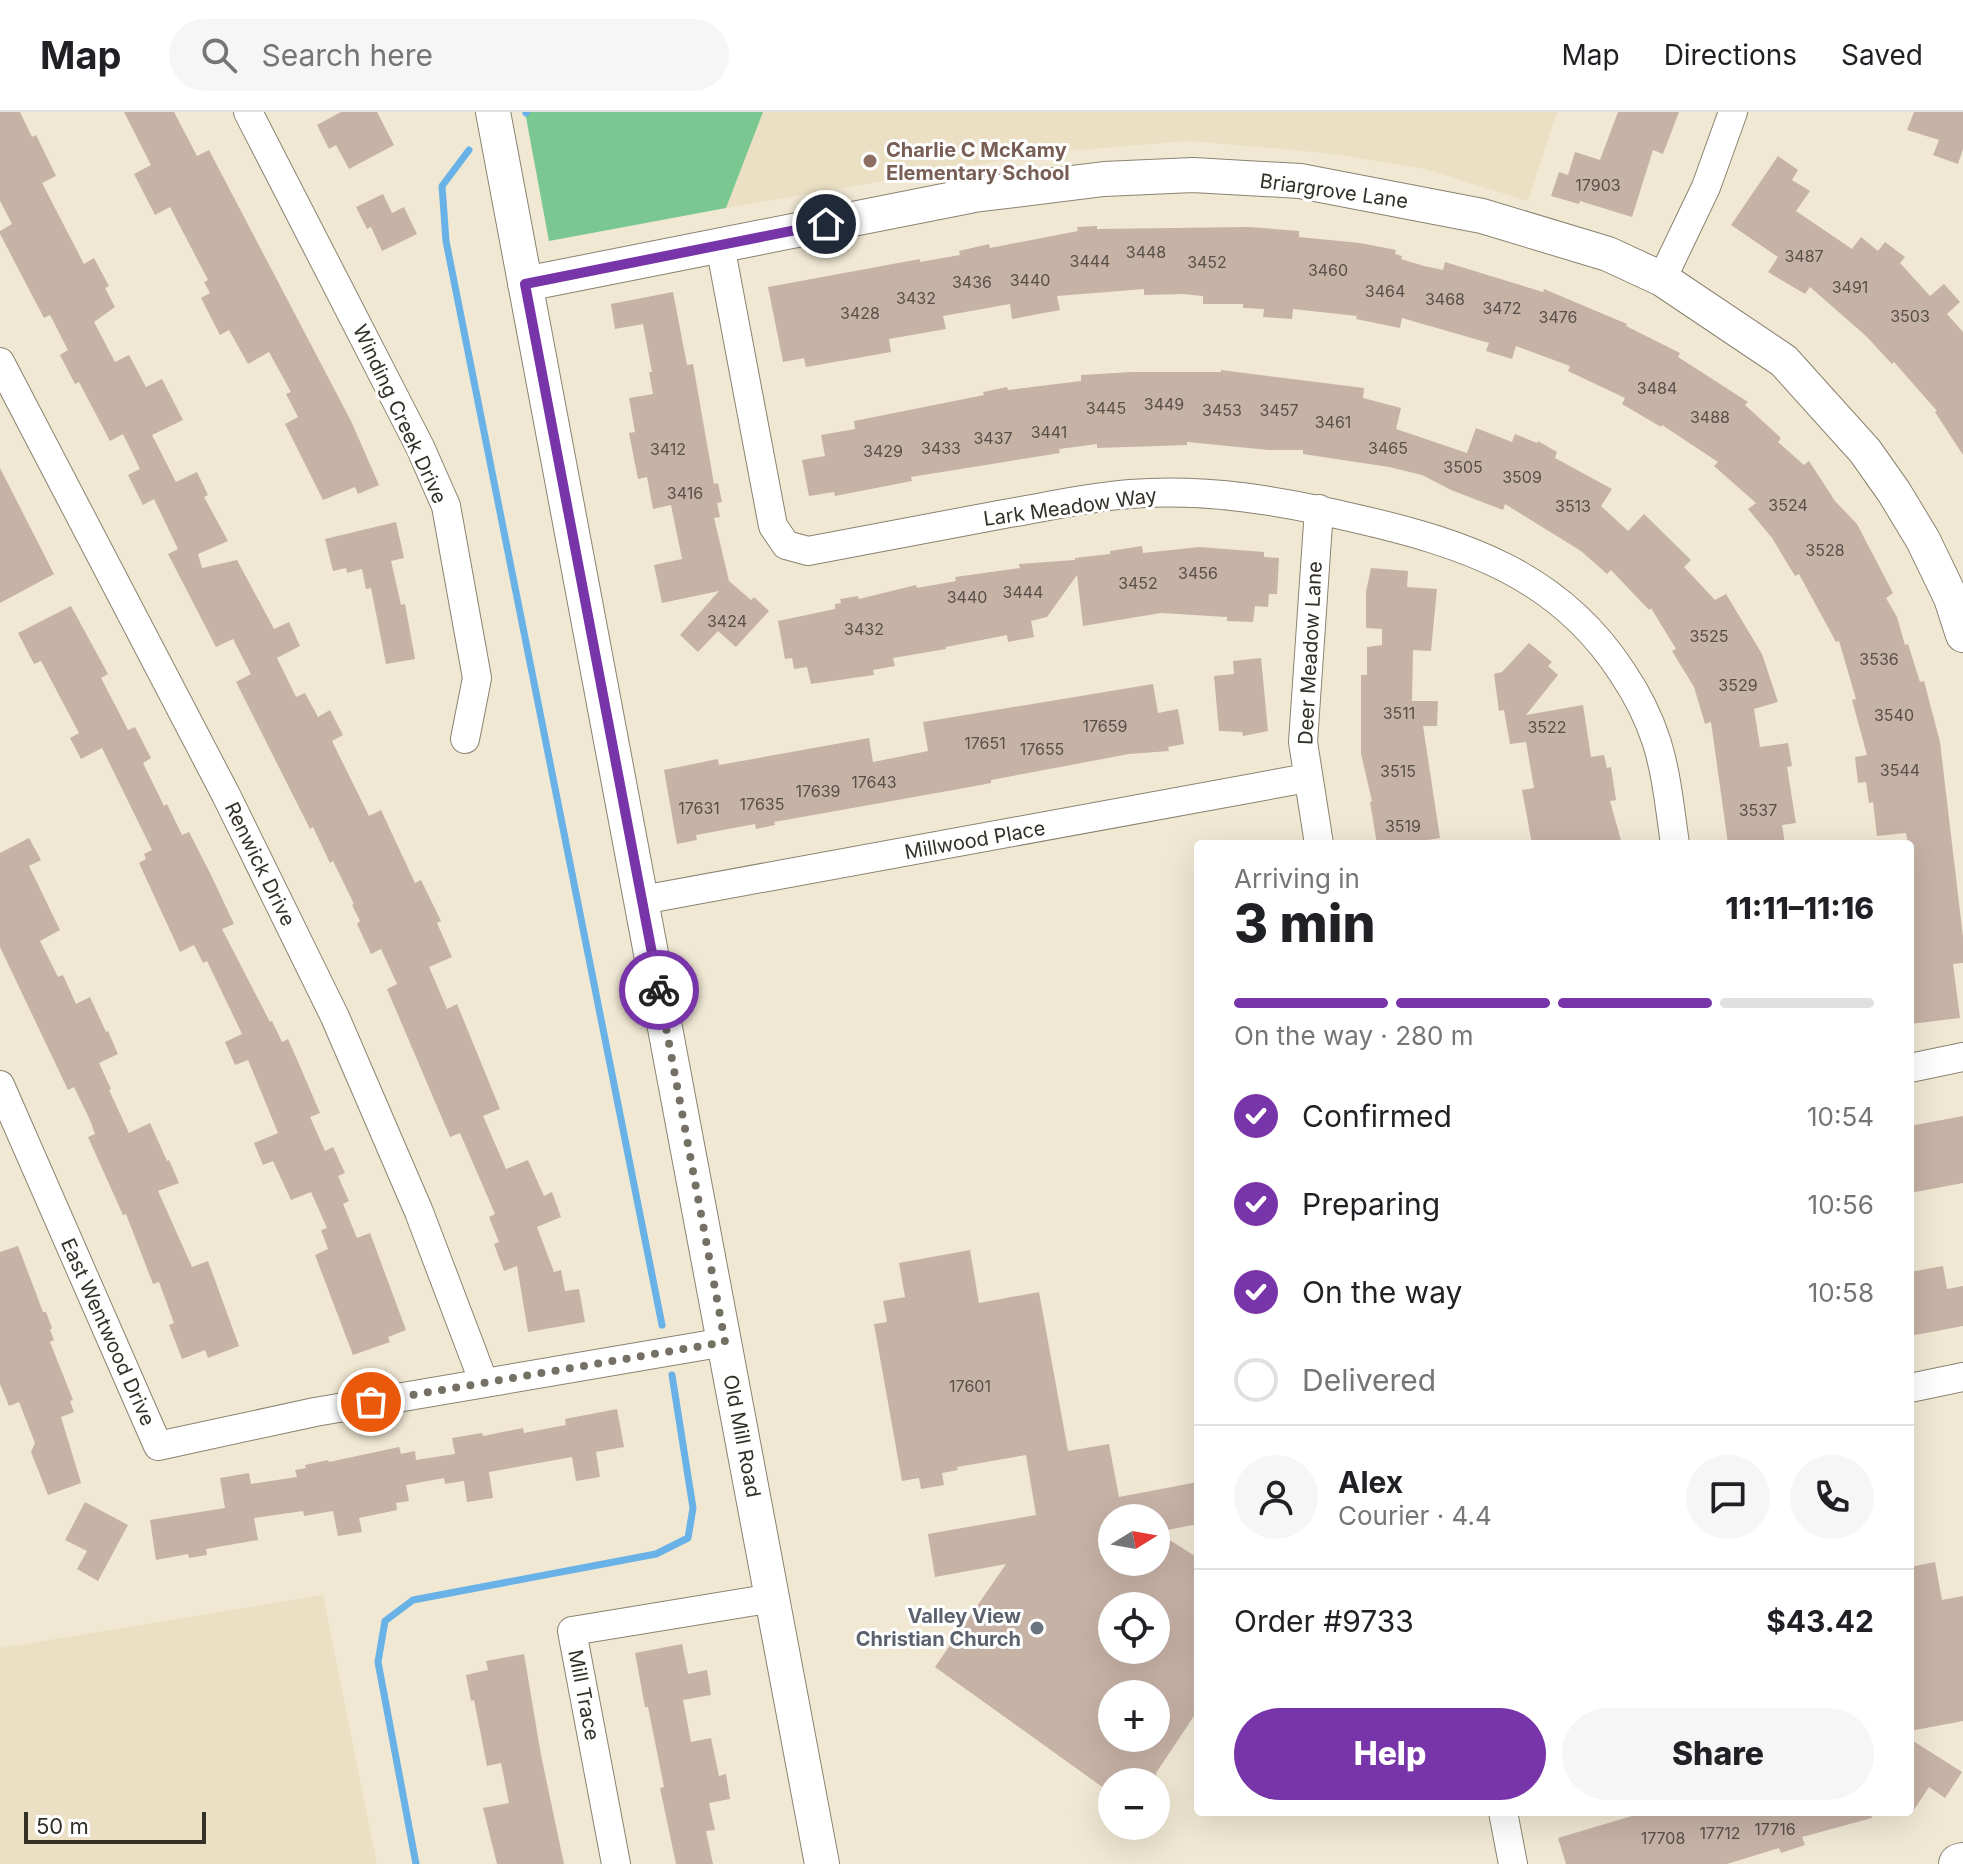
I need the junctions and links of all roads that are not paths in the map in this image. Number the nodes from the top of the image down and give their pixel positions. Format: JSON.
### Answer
{"nodes":[{"id":1,"x":248,"y":112,"type":"edge"},
{"id":2,"x":493,"y":112,"type":"edge"},
{"id":3,"x":1733,"y":112,"type":"edge"},
{"id":4,"x":720,"y":245,"type":"junction"},
{"id":5,"x":1662,"y":279,"type":"junction"},
{"id":6,"x":525,"y":284,"type":"junction"},
{"id":7,"x":0,"y":362,"type":"edge"},
{"id":8,"x":1319,"y":509,"type":"junction"},
{"id":9,"x":1963,"y":635,"type":"edge"},
{"id":10,"x":465,"y":739,"type":"dead end"},
{"id":11,"x":1307,"y":778,"type":"junction"},
{"id":12,"x":1318,"y":840,"type":"edge"},
{"id":13,"x":1674,"y":840,"type":"edge"},
{"id":14,"x":642,"y":900,"type":"junction"},
{"id":15,"x":1963,"y":1057,"type":"edge"},
{"id":16,"x":1914,"y":1067,"type":"edge"},
{"id":17,"x":0,"y":1085,"type":"edge"},
{"id":18,"x":725,"y":1342,"type":"junction"},
{"id":19,"x":1963,"y":1377,"type":"edge"},
{"id":20,"x":484,"y":1383,"type":"junction"},
{"id":21,"x":1914,"y":1387,"type":"edge"},
{"id":22,"x":773,"y":1598,"type":"junction"},
{"id":23,"x":1504,"y":1816,"type":"edge"},
{"id":24,"x":616,"y":1864,"type":"edge"},
{"id":25,"x":822,"y":1864,"type":"edge"},
{"id":26,"x":1513,"y":1864,"type":"edge"}],
"edges":[{"from":1,"to":10,"type":"street","name":"Winding Creek Drive"},
{"from":2,"to":6,"type":"street","name":"Old Mill Road"},
{"from":3,"to":5,"type":"street"},
{"from":4,"to":5,"type":"street","name":"Briargrove Lane"},
{"from":4,"to":6,"type":"street","name":"Briargrove Lane"},
{"from":4,"to":8,"type":"street","name":"Lark Meadow Way"},
{"from":5,"to":9,"type":"street","name":"Briargrove Lane"},
{"from":6,"to":14,"type":"street","name":"Old Mill Road"},
{"from":7,"to":20,"type":"street","name":"Renwick Drive"},
{"from":8,"to":11,"type":"street","name":"Deer Meadow Lane"},
{"from":8,"to":13,"type":"street","name":"Lark Meadow Way"},
{"from":11,"to":12,"type":"street","name":"Deer Meadow Lane"},
{"from":11,"to":14,"type":"street","name":"Millwood Place"},
{"from":14,"to":18,"type":"street","name":"Old Mill Road"},
{"from":15,"to":16,"type":"street"},
{"from":17,"to":20,"type":"street","name":"East Wentwood Drive"},
{"from":18,"to":20,"type":"street","name":"East Wentwood Drive"},
{"from":18,"to":22,"type":"street","name":"Old Mill Road"},
{"from":19,"to":21,"type":"street"},
{"from":22,"to":24,"type":"street","name":"Mill Trace"},
{"from":22,"to":25,"type":"street","name":"Old Mill Road"},
{"from":23,"to":26,"type":"street"}]}
